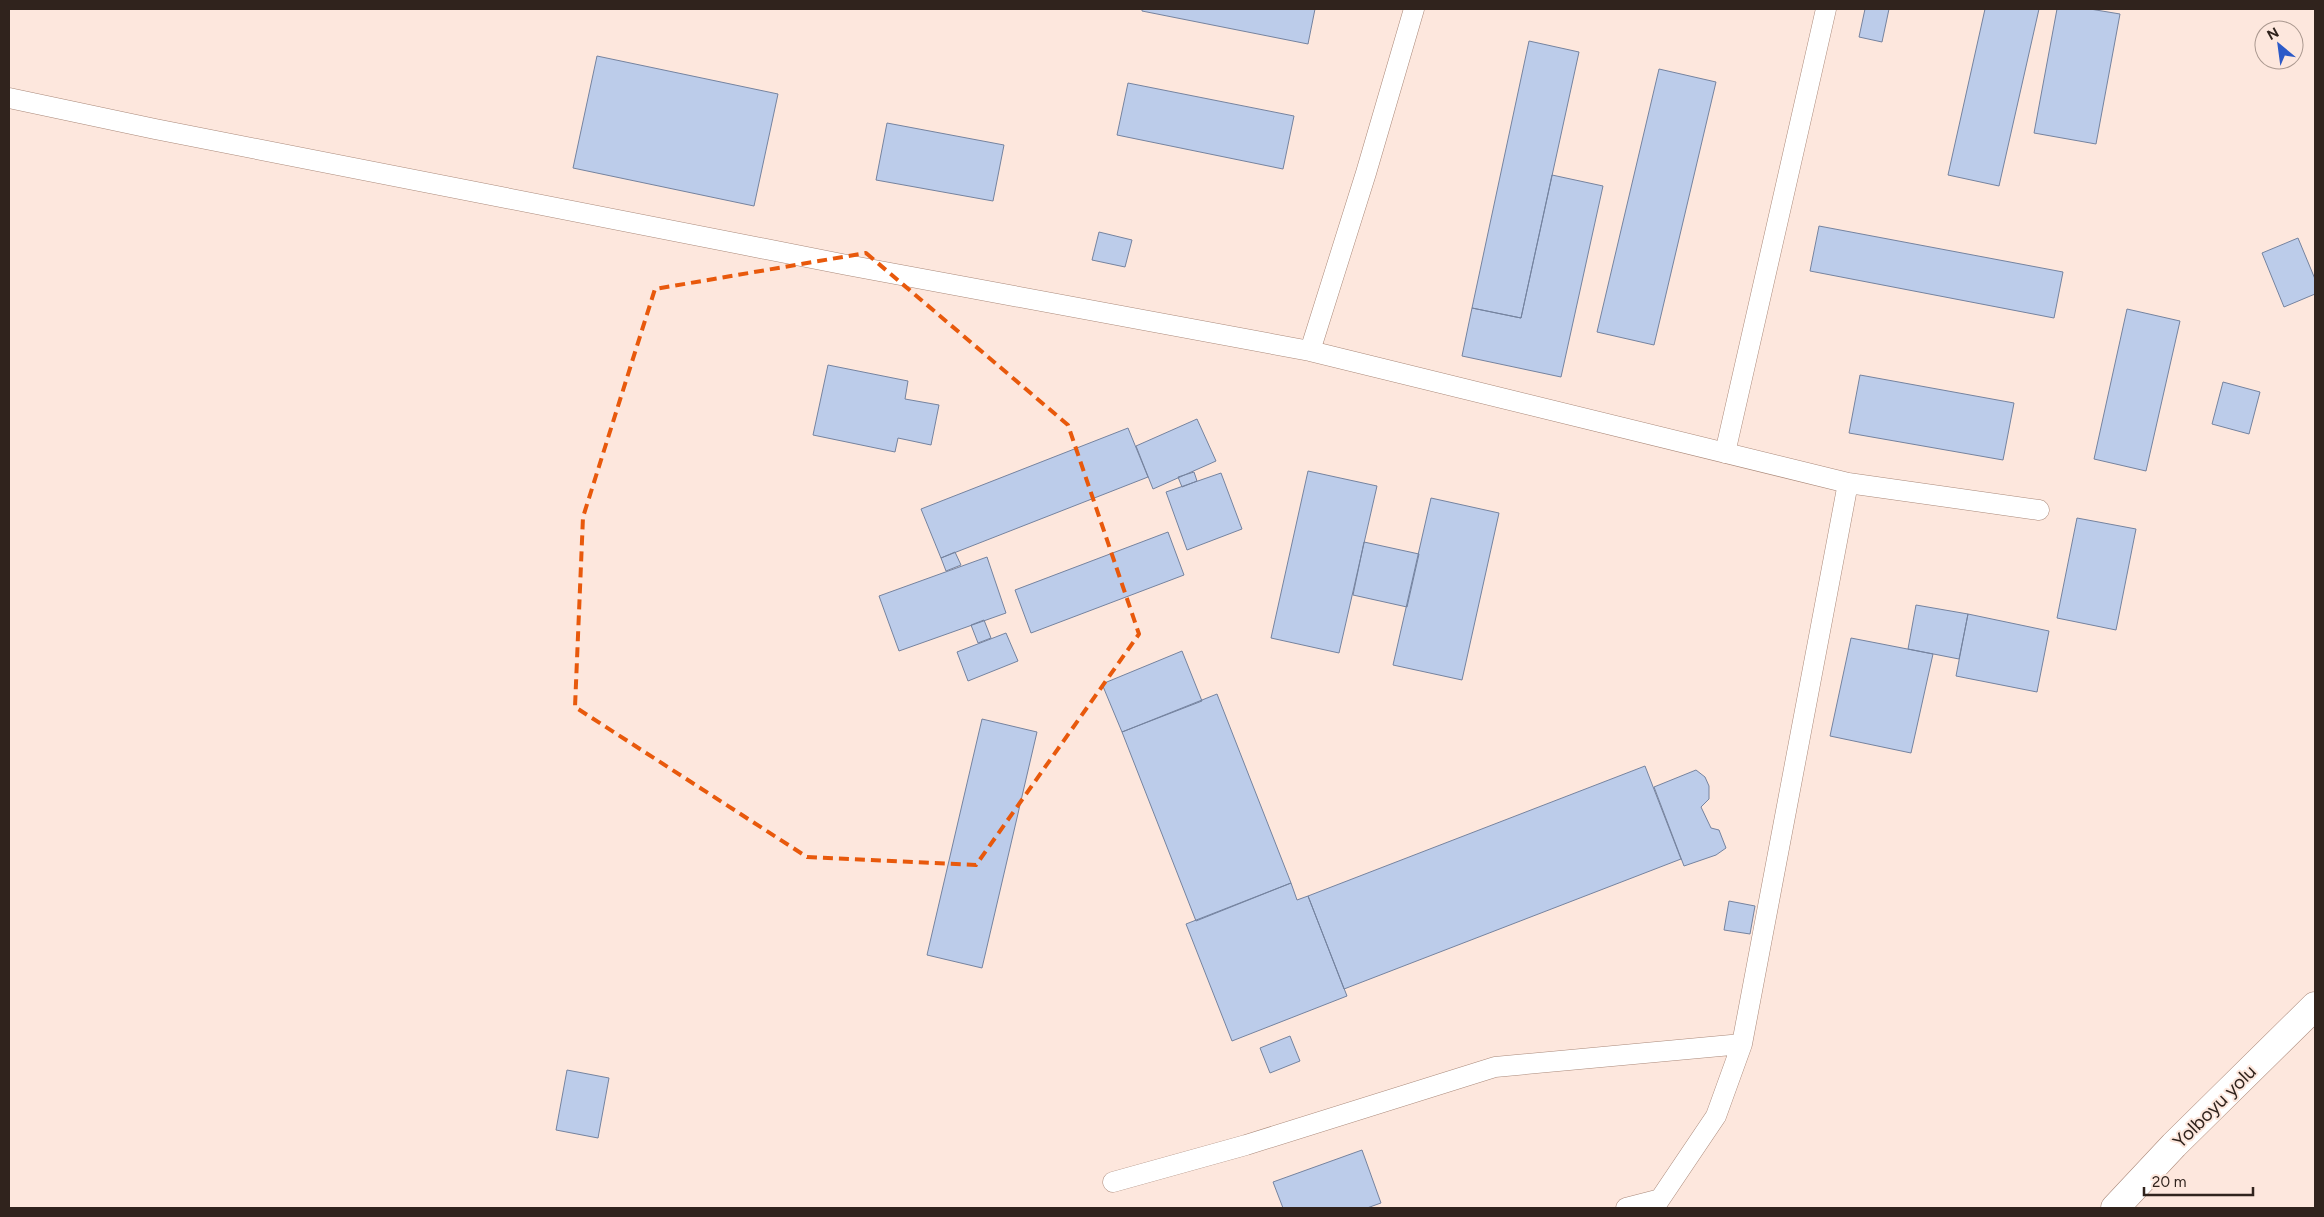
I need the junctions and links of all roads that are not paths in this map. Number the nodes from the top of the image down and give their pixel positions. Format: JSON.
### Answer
{"nodes":[{"id":1,"x":1414,"y":9,"type":"edge"},
{"id":2,"x":1826,"y":9,"type":"edge"},
{"id":3,"x":9,"y":98,"type":"edge"},
{"id":4,"x":1310,"y":351,"type":"junction"},
{"id":5,"x":1724,"y":453,"type":"junction"},
{"id":6,"x":1848,"y":483,"type":"junction"},
{"id":7,"x":2039,"y":510,"type":"dead end"},
{"id":8,"x":2315,"y":1006,"type":"edge"},
{"id":9,"x":1742,"y":1044,"type":"junction"},
{"id":10,"x":1113,"y":1182,"type":"dead end"},
{"id":11,"x":1656,"y":1204,"type":"edge"},
{"id":12,"x":1626,"y":1208,"type":"edge"},
{"id":13,"x":2115,"y":1208,"type":"edge"}],
"edges":[{"from":1,"to":4,"type":"lane"},
{"from":2,"to":5,"type":"lane"},
{"from":3,"to":4,"type":"lane"},
{"from":4,"to":5,"type":"lane"},
{"from":5,"to":6,"type":"lane"},
{"from":6,"to":7,"type":"lane"},
{"from":6,"to":9,"type":"lane"},
{"from":8,"to":13,"type":"main road","name":"Yolboyu yolu"},
{"from":9,"to":10,"type":"lane"},
{"from":9,"to":11,"type":"lane"},
{"from":11,"to":12,"type":"lane"}]}
